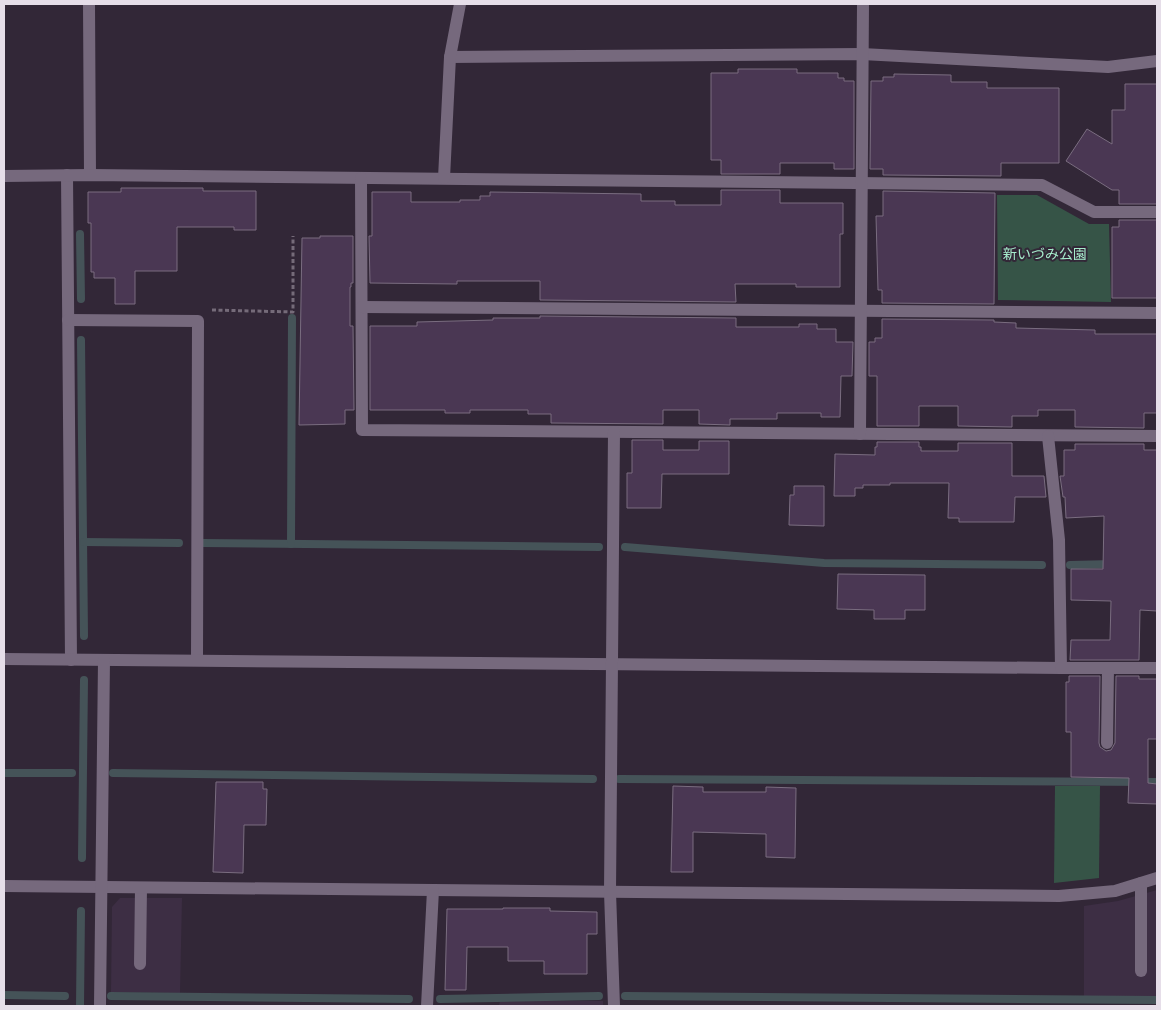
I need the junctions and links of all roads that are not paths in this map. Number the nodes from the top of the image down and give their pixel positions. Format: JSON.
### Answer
{"nodes":[{"id":1,"x":89,"y":4,"type":"edge"},
{"id":2,"x":460,"y":4,"type":"edge"},
{"id":3,"x":863,"y":4,"type":"edge"},
{"id":4,"x":862,"y":54,"type":"junction"},
{"id":5,"x":450,"y":57,"type":"junction"},
{"id":6,"x":1157,"y":61,"type":"edge"},
{"id":7,"x":67,"y":175,"type":"junction"},
{"id":8,"x":90,"y":175,"type":"junction"},
{"id":9,"x":4,"y":176,"type":"edge"},
{"id":10,"x":361,"y":178,"type":"junction"},
{"id":11,"x":444,"y":178,"type":"junction"},
{"id":12,"x":862,"y":183,"type":"junction"},
{"id":13,"x":1157,"y":212,"type":"edge"},
{"id":14,"x":362,"y":307,"type":"junction"},
{"id":15,"x":860,"y":310,"type":"junction"},
{"id":16,"x":1157,"y":312,"type":"edge"},
{"id":17,"x":68,"y":320,"type":"junction"},
{"id":18,"x":614,"y":432,"type":"junction"},
{"id":19,"x":860,"y":434,"type":"junction"},
{"id":20,"x":1048,"y":436,"type":"junction"},
{"id":21,"x":1157,"y":436,"type":"edge"},
{"id":22,"x":4,"y":659,"type":"edge"},
{"id":23,"x":71,"y":660,"type":"junction"},
{"id":24,"x":104,"y":660,"type":"junction"},
{"id":25,"x":197,"y":660,"type":"junction"},
{"id":26,"x":612,"y":664,"type":"junction"},
{"id":27,"x":1061,"y":668,"type":"junction"},
{"id":28,"x":1108,"y":668,"type":"junction"},
{"id":29,"x":1157,"y":668,"type":"edge"},
{"id":30,"x":1108,"y":743,"type":"dead end"},
{"id":31,"x":1157,"y":878,"type":"edge"},
{"id":32,"x":1141,"y":883,"type":"junction"},
{"id":33,"x":4,"y":886,"type":"edge"},
{"id":34,"x":102,"y":887,"type":"junction"},
{"id":35,"x":141,"y":888,"type":"junction"},
{"id":36,"x":433,"y":890,"type":"junction"},
{"id":37,"x":610,"y":892,"type":"junction"},
{"id":38,"x":140,"y":964,"type":"dead end"},
{"id":39,"x":1141,"y":971,"type":"dead end"},
{"id":40,"x":100,"y":1006,"type":"edge"},
{"id":41,"x":427,"y":1006,"type":"edge"},
{"id":42,"x":614,"y":1006,"type":"edge"}],
"edges":[{"from":1,"to":8,"type":"street"},
{"from":2,"to":5,"type":"street"},
{"from":3,"to":4,"type":"street"},
{"from":4,"to":5,"type":"street"},
{"from":4,"to":6,"type":"street"},
{"from":4,"to":12,"type":"street"},
{"from":5,"to":11,"type":"street"},
{"from":7,"to":8,"type":"street"},
{"from":7,"to":9,"type":"street"},
{"from":7,"to":17,"type":"street"},
{"from":8,"to":10,"type":"street"},
{"from":10,"to":11,"type":"street"},
{"from":10,"to":14,"type":"street"},
{"from":11,"to":12,"type":"street"},
{"from":12,"to":13,"type":"street"},
{"from":12,"to":15,"type":"street"},
{"from":14,"to":15,"type":"street"},
{"from":14,"to":18,"type":"street"},
{"from":15,"to":16,"type":"street"},
{"from":15,"to":19,"type":"street"},
{"from":17,"to":23,"type":"street"},
{"from":17,"to":25,"type":"street"},
{"from":18,"to":19,"type":"street"},
{"from":18,"to":26,"type":"street"},
{"from":19,"to":20,"type":"street"},
{"from":20,"to":21,"type":"street"},
{"from":20,"to":27,"type":"street"},
{"from":22,"to":23,"type":"street"},
{"from":23,"to":24,"type":"street"},
{"from":24,"to":25,"type":"street"},
{"from":24,"to":34,"type":"street"},
{"from":25,"to":26,"type":"street"},
{"from":26,"to":27,"type":"street"},
{"from":26,"to":37,"type":"street"},
{"from":27,"to":28,"type":"street"},
{"from":28,"to":29,"type":"street"},
{"from":28,"to":30,"type":"street"},
{"from":31,"to":32,"type":"street"},
{"from":32,"to":37,"type":"street"},
{"from":32,"to":39,"type":"street"},
{"from":33,"to":34,"type":"street"},
{"from":34,"to":35,"type":"street"},
{"from":34,"to":40,"type":"street"},
{"from":35,"to":36,"type":"street"},
{"from":35,"to":38,"type":"street"},
{"from":36,"to":37,"type":"street"},
{"from":36,"to":41,"type":"street"},
{"from":37,"to":42,"type":"street"}]}
